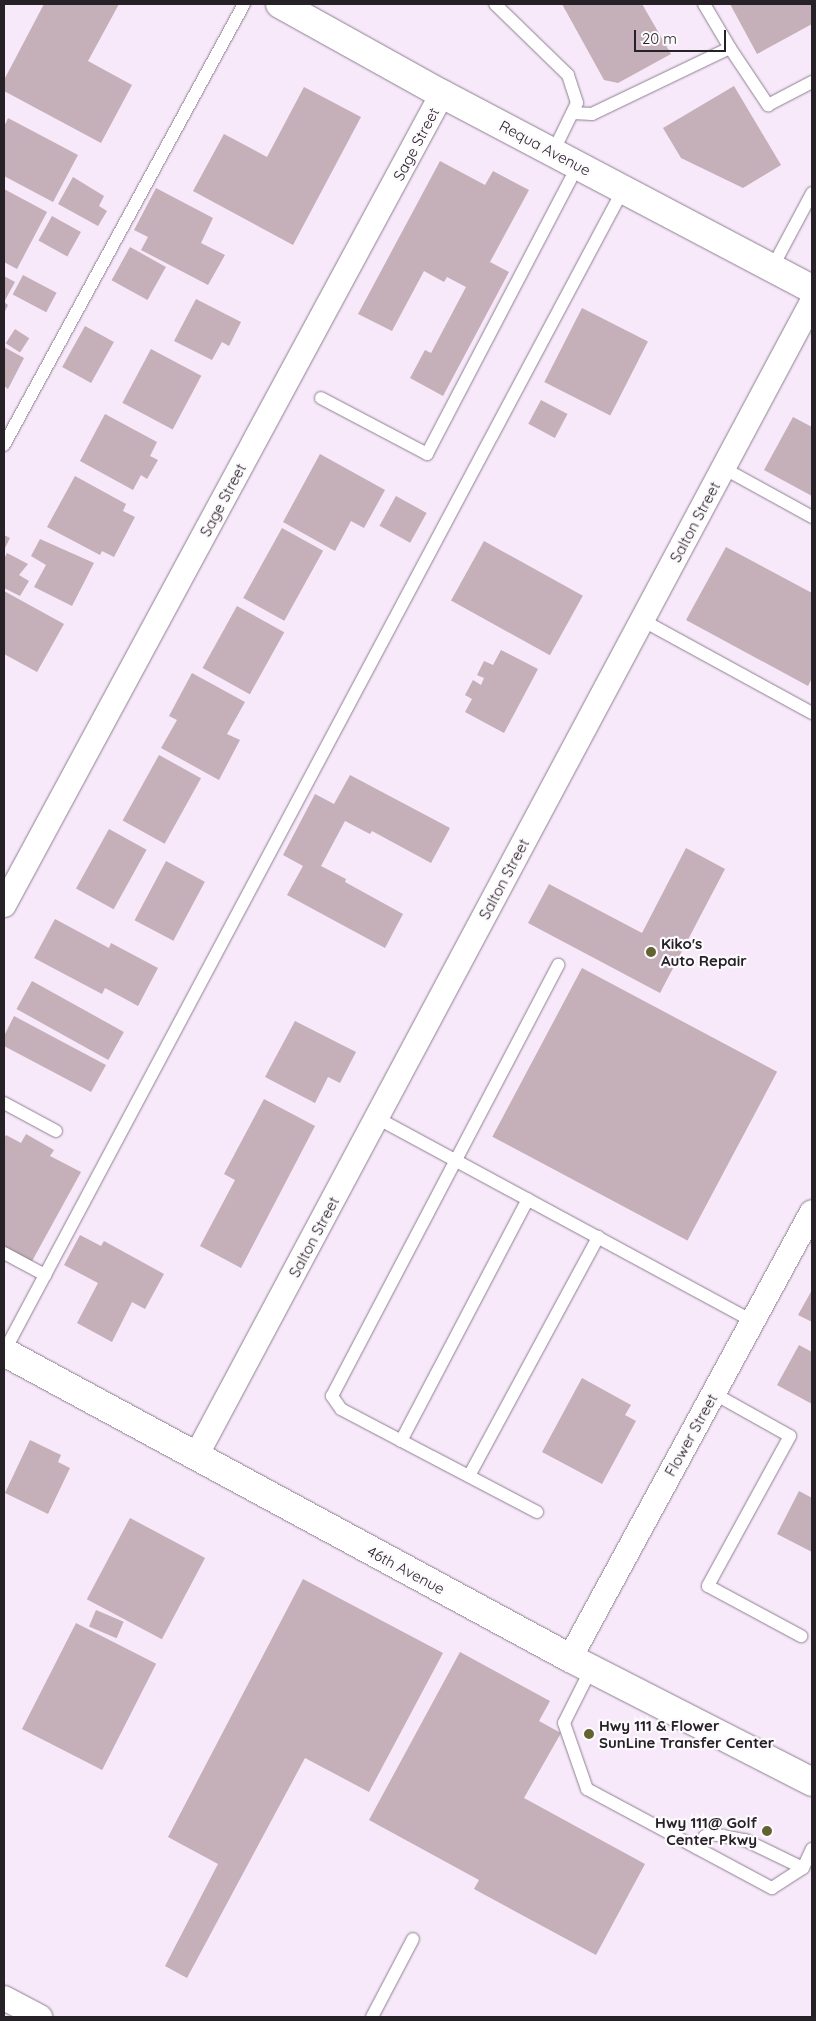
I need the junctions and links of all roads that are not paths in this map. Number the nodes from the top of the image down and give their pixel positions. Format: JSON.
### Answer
{"nodes":[{"id":1,"x":244,"y":4,"type":"edge"},
{"id":2,"x":280,"y":4,"type":"edge"},
{"id":3,"x":495,"y":4,"type":"edge"},
{"id":4,"x":704,"y":4,"type":"edge"},
{"id":5,"x":730,"y":48,"type":"junction"},
{"id":6,"x":812,"y":82,"type":"edge"},
{"id":7,"x":442,"y":94,"type":"junction"},
{"id":8,"x":573,"y":113,"type":"junction"},
{"id":9,"x":553,"y":152,"type":"junction"},
{"id":10,"x":578,"y":165,"type":"junction"},
{"id":11,"x":623,"y":190,"type":"junction"},
{"id":12,"x":812,"y":193,"type":"edge"},
{"id":13,"x":809,"y":208,"type":"edge"},
{"id":14,"x":772,"y":268,"type":"junction"},
{"id":15,"x":812,"y":290,"type":"edge"},
{"id":16,"x":812,"y":302,"type":"edge"},
{"id":17,"x":321,"y":398,"type":"dead end"},
{"id":18,"x":4,"y":445,"type":"edge"},
{"id":19,"x":723,"y":468,"type":"junction"},
{"id":20,"x":812,"y":517,"type":"edge"},
{"id":21,"x":642,"y":620,"type":"junction"},
{"id":22,"x":812,"y":713,"type":"edge"},
{"id":23,"x":4,"y":905,"type":"edge"},
{"id":24,"x":558,"y":965,"type":"dead end"},
{"id":25,"x":4,"y":1103,"type":"edge"},
{"id":26,"x":377,"y":1118,"type":"junction"},
{"id":27,"x":56,"y":1131,"type":"dead end"},
{"id":28,"x":456,"y":1161,"type":"junction"},
{"id":29,"x":528,"y":1199,"type":"junction"},
{"id":30,"x":812,"y":1212,"type":"edge"},
{"id":31,"x":598,"y":1237,"type":"junction"},
{"id":32,"x":4,"y":1253,"type":"edge"},
{"id":33,"x":46,"y":1275,"type":"junction"},
{"id":34,"x":753,"y":1320,"type":"junction"},
{"id":35,"x":4,"y":1352,"type":"edge"},
{"id":36,"x":714,"y":1393,"type":"junction"},
{"id":37,"x":402,"y":1441,"type":"junction"},
{"id":38,"x":196,"y":1456,"type":"junction"},
{"id":39,"x":469,"y":1476,"type":"junction"},
{"id":40,"x":537,"y":1512,"type":"dead end"},
{"id":41,"x":801,"y":1636,"type":"dead end"},
{"id":42,"x":580,"y":1663,"type":"junction"},
{"id":43,"x":812,"y":1782,"type":"edge"},
{"id":44,"x":698,"y":1848,"type":"junction"},
{"id":45,"x":812,"y":1849,"type":"edge"},
{"id":46,"x":803,"y":1868,"type":"junction"},
{"id":47,"x":413,"y":1939,"type":"dead end"},
{"id":48,"x":4,"y":1998,"type":"edge"},
{"id":49,"x":40,"y":2017,"type":"edge"},
{"id":50,"x":372,"y":2017,"type":"edge"}],
"edges":[{"from":1,"to":18,"type":"lane"},
{"from":2,"to":7,"type":"main road","name":"Requa Avenue"},
{"from":3,"to":8,"type":"lane"},
{"from":4,"to":5,"type":"lane"},
{"from":5,"to":6,"type":"lane"},
{"from":5,"to":8,"type":"lane"},
{"from":7,"to":9,"type":"main road","name":"Requa Avenue"},
{"from":7,"to":23,"type":"street","name":"Sage Street"},
{"from":8,"to":9,"type":"lane"},
{"from":9,"to":10,"type":"main road","name":"Requa Avenue"},
{"from":10,"to":11,"type":"main road","name":"Requa Avenue"},
{"from":10,"to":17,"type":"lane"},
{"from":11,"to":14,"type":"main road","name":"Requa Avenue"},
{"from":11,"to":33,"type":"lane"},
{"from":12,"to":13,"type":"lane"},
{"from":13,"to":14,"type":"lane"},
{"from":14,"to":15,"type":"main road","name":"Requa Avenue"},
{"from":16,"to":19,"type":"street","name":"Salton Street"},
{"from":19,"to":20,"type":"lane"},
{"from":19,"to":21,"type":"street","name":"Salton Street"},
{"from":21,"to":22,"type":"lane"},
{"from":21,"to":26,"type":"street","name":"Salton Street"},
{"from":24,"to":28,"type":"lane"},
{"from":25,"to":27,"type":"lane"},
{"from":26,"to":28,"type":"lane"},
{"from":26,"to":38,"type":"street","name":"Salton Street"},
{"from":28,"to":29,"type":"lane"},
{"from":28,"to":37,"type":"lane"},
{"from":29,"to":31,"type":"lane"},
{"from":29,"to":37,"type":"lane"},
{"from":30,"to":34,"type":"street","name":"Flower Street"},
{"from":31,"to":34,"type":"lane"},
{"from":31,"to":39,"type":"lane"},
{"from":32,"to":33,"type":"lane"},
{"from":33,"to":35,"type":"lane"},
{"from":34,"to":36,"type":"street","name":"Flower Street"},
{"from":35,"to":38,"type":"main road","name":"46th Avenue"},
{"from":36,"to":41,"type":"lane"},
{"from":36,"to":42,"type":"street","name":"Flower Street"},
{"from":37,"to":39,"type":"lane"},
{"from":38,"to":42,"type":"main road","name":"46th Avenue"},
{"from":39,"to":40,"type":"lane"},
{"from":42,"to":43,"type":"main road","name":"46th Avenue"},
{"from":42,"to":44,"type":"lane"},
{"from":44,"to":46,"type":"lane"},
{"from":44,"to":46,"type":"lane"},
{"from":45,"to":46,"type":"lane"},
{"from":47,"to":50,"type":"lane"},
{"from":48,"to":49,"type":"street"}]}
